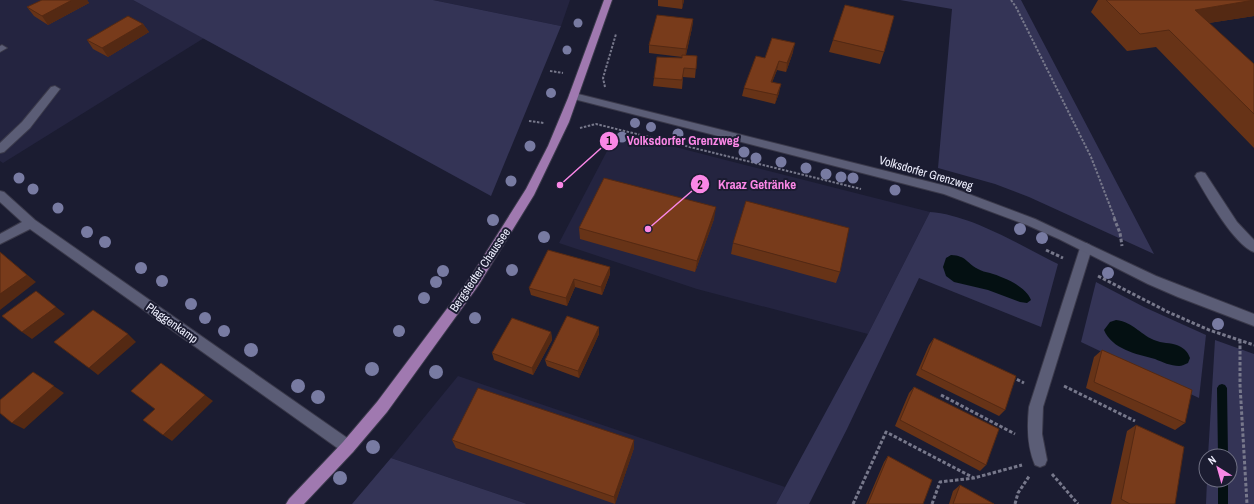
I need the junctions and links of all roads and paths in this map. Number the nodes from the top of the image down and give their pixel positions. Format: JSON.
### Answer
{"nodes":[{"id":1,"x":608,"y":0,"type":"edge"},
{"id":2,"x":1011,"y":0,"type":"edge"},
{"id":3,"x":618,"y":28,"type":"dead end"},
{"id":4,"x":605,"y":88,"type":"dead end"},
{"id":5,"x":55,"y":89,"type":"dead end"},
{"id":6,"x":574,"y":96,"type":"junction"},
{"id":7,"x":578,"y":128,"type":"dead end"},
{"id":8,"x":0,"y":149,"type":"edge"},
{"id":9,"x":1201,"y":176,"type":"dead end"},
{"id":10,"x":863,"y":189,"type":"dead end"},
{"id":11,"x":0,"y":195,"type":"edge"},
{"id":12,"x":31,"y":223,"type":"junction"},
{"id":13,"x":0,"y":239,"type":"edge"},
{"id":14,"x":1254,"y":247,"type":"edge"},
{"id":15,"x":1041,"y":248,"type":"dead end"},
{"id":16,"x":1086,"y":248,"type":"junction"},
{"id":17,"x":1117,"y":263,"type":"junction"},
{"id":18,"x":1081,"y":267,"type":"junction"},
{"id":19,"x":1254,"y":320,"type":"edge"},
{"id":20,"x":1240,"y":340,"type":"junction"},
{"id":21,"x":1254,"y":345,"type":"edge"},
{"id":22,"x":1009,"y":375,"type":"edge"},
{"id":23,"x":1046,"y":377,"type":"junction"},
{"id":24,"x":1041,"y":391,"type":"junction"},
{"id":25,"x":941,"y":395,"type":"dead end"},
{"id":26,"x":1135,"y":420,"type":"dead end"},
{"id":27,"x":1035,"y":444,"type":"junction"},
{"id":28,"x":348,"y":447,"type":"junction"},
{"id":29,"x":1040,"y":460,"type":"junction"},
{"id":30,"x":974,"y":478,"type":"junction"},
{"id":31,"x":294,"y":504,"type":"edge"},
{"id":32,"x":853,"y":504,"type":"edge"},
{"id":33,"x":932,"y":504,"type":"edge"},
{"id":34,"x":1015,"y":504,"type":"edge"},
{"id":35,"x":1078,"y":504,"type":"edge"},
{"id":36,"x":1247,"y":504,"type":"edge"}],
"edges":[{"from":1,"to":6,"type":"main road","name":"Bergstedter Chaussee"},
{"from":2,"to":17,"type":"path"},
{"from":3,"to":4,"type":"path"},
{"from":5,"to":8,"type":"street"},
{"from":6,"to":16,"type":"street","name":"Volksdorfer Grenzweg"},
{"from":6,"to":28,"type":"main road","name":"Bergstedter Chaussee"},
{"from":7,"to":10,"type":"path"},
{"from":9,"to":14,"type":"street"},
{"from":11,"to":12,"type":"street","name":"Plaggenkamp"},
{"from":12,"to":13,"type":"street"},
{"from":12,"to":28,"type":"street","name":"Plaggenkamp"},
{"from":15,"to":18,"type":"path"},
{"from":16,"to":17,"type":"street","name":"Volksdorfer Grenzweg"},
{"from":16,"to":18,"type":"street"},
{"from":17,"to":19,"type":"street","name":"Volksdorfer Grenzweg"},
{"from":18,"to":20,"type":"path"},
{"from":18,"to":23,"type":"street"},
{"from":20,"to":21,"type":"path"},
{"from":20,"to":36,"type":"path"},
{"from":22,"to":24,"type":"path"},
{"from":23,"to":24,"type":"street"},
{"from":23,"to":26,"type":"path"},
{"from":24,"to":27,"type":"street"},
{"from":25,"to":27,"type":"path"},
{"from":27,"to":29,"type":"street"},
{"from":28,"to":31,"type":"main road","name":"Bergstedter Chaussee"},
{"from":29,"to":30,"type":"path"},
{"from":29,"to":34,"type":"path"},
{"from":29,"to":35,"type":"path"},
{"from":30,"to":32,"type":"path"},
{"from":30,"to":33,"type":"path"}]}
